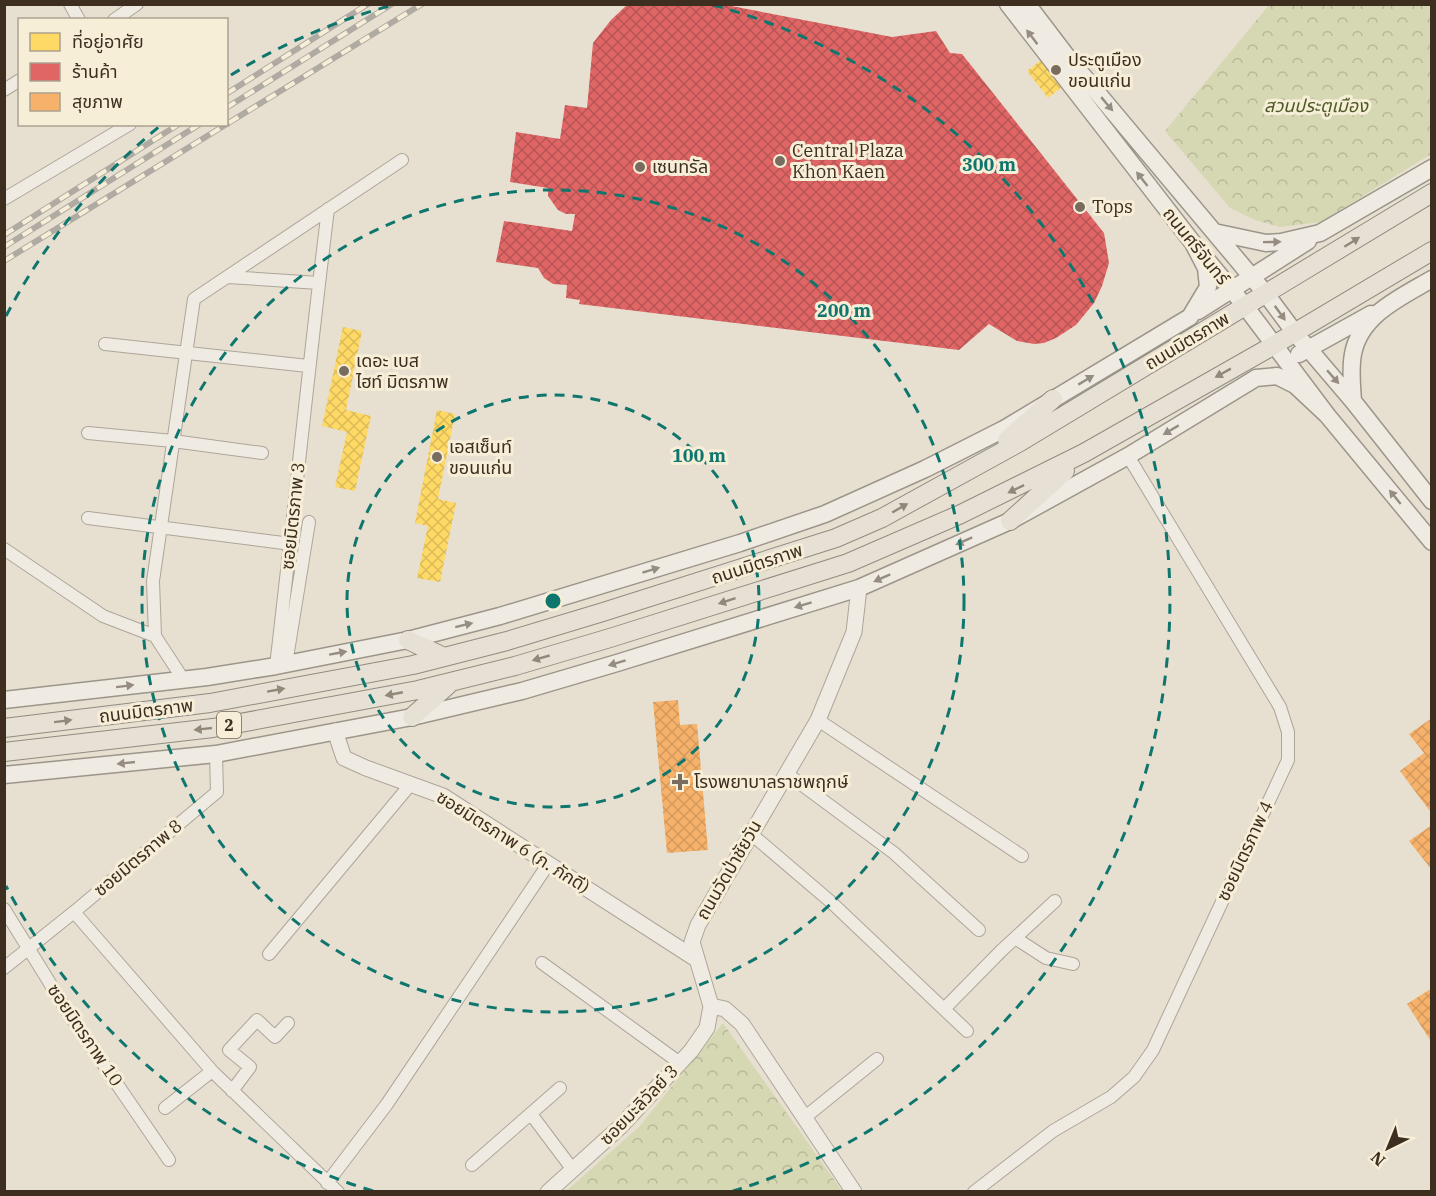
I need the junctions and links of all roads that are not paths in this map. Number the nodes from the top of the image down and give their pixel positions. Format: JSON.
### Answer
{"nodes":[{"id":1,"x":70,"y":4,"type":"edge"},
{"id":2,"x":137,"y":4,"type":"edge"},
{"id":3,"x":1008,"y":4,"type":"edge"},
{"id":4,"x":1027,"y":4,"type":"edge"},
{"id":5,"x":78,"y":18,"type":"edge"},
{"id":6,"x":117,"y":18,"type":"edge"},
{"id":7,"x":18,"y":81,"type":"edge"},
{"id":8,"x":4,"y":90,"type":"edge"},
{"id":9,"x":127,"y":126,"type":"edge"},
{"id":10,"x":402,"y":160,"type":"dead end"},
{"id":11,"x":1431,"y":168,"type":"edge"},
{"id":12,"x":1431,"y":193,"type":"edge"},
{"id":13,"x":4,"y":199,"type":"edge"},
{"id":14,"x":328,"y":209,"type":"junction"},
{"id":15,"x":1214,"y":232,"type":"junction"},
{"id":16,"x":1320,"y":233,"type":"junction"},
{"id":17,"x":1193,"y":243,"type":"junction"},
{"id":18,"x":1431,"y":251,"type":"edge"},
{"id":19,"x":228,"y":277,"type":"junction"},
{"id":20,"x":1252,"y":277,"type":"junction"},
{"id":21,"x":1431,"y":279,"type":"edge"},
{"id":22,"x":319,"y":283,"type":"junction"},
{"id":23,"x":1232,"y":289,"type":"junction"},
{"id":24,"x":1266,"y":294,"type":"junction"},
{"id":25,"x":1245,"y":306,"type":"junction"},
{"id":26,"x":1385,"y":306,"type":"junction"},
{"id":27,"x":1190,"y":317,"type":"junction"},
{"id":28,"x":1294,"y":333,"type":"junction"},
{"id":29,"x":105,"y":344,"type":"dead end"},
{"id":30,"x":1274,"y":345,"type":"junction"},
{"id":31,"x":1308,"y":349,"type":"junction"},
{"id":32,"x":186,"y":354,"type":"junction"},
{"id":33,"x":1287,"y":361,"type":"junction"},
{"id":34,"x":308,"y":366,"type":"junction"},
{"id":35,"x":1256,"y":378,"type":"junction"},
{"id":36,"x":1053,"y":399,"type":"junction"},
{"id":37,"x":1353,"y":401,"type":"junction"},
{"id":38,"x":1327,"y":415,"type":"junction"},
{"id":39,"x":88,"y":433,"type":"dead end"},
{"id":40,"x":173,"y":441,"type":"junction"},
{"id":41,"x":262,"y":453,"type":"dead end"},
{"id":42,"x":1084,"y":453,"type":"junction"},
{"id":43,"x":1128,"y":456,"type":"junction"},
{"id":44,"x":981,"y":463,"type":"junction"},
{"id":45,"x":1431,"y":501,"type":"edge"},
{"id":46,"x":88,"y":518,"type":"dead end"},
{"id":47,"x":1010,"y":521,"type":"junction"},
{"id":48,"x":309,"y":522,"type":"dead end"},
{"id":49,"x":161,"y":529,"type":"junction"},
{"id":50,"x":1431,"y":542,"type":"edge"},
{"id":51,"x":291,"y":544,"type":"junction"},
{"id":52,"x":4,"y":549,"type":"edge"},
{"id":53,"x":859,"y":588,"type":"junction"},
{"id":54,"x":155,"y":636,"type":"junction"},
{"id":55,"x":408,"y":640,"type":"junction"},
{"id":56,"x":444,"y":657,"type":"junction"},
{"id":57,"x":281,"y":665,"type":"junction"},
{"id":58,"x":183,"y":679,"type":"junction"},
{"id":59,"x":451,"y":681,"type":"junction"},
{"id":60,"x":4,"y":700,"type":"edge"},
{"id":61,"x":412,"y":717,"type":"junction"},
{"id":62,"x":818,"y":720,"type":"junction"},
{"id":63,"x":4,"y":728,"type":"edge"},
{"id":64,"x":335,"y":731,"type":"junction"},
{"id":65,"x":4,"y":752,"type":"edge"},
{"id":66,"x":216,"y":754,"type":"junction"},
{"id":67,"x":786,"y":773,"type":"junction"},
{"id":68,"x":4,"y":775,"type":"edge"},
{"id":69,"x":410,"y":785,"type":"junction"},
{"id":70,"x":750,"y":833,"type":"junction"},
{"id":71,"x":1022,"y":856,"type":"dead end"},
{"id":72,"x":549,"y":863,"type":"junction"},
{"id":73,"x":1055,"y":901,"type":"dead end"},
{"id":74,"x":4,"y":909,"type":"edge"},
{"id":75,"x":74,"y":912,"type":"junction"},
{"id":76,"x":979,"y":930,"type":"dead end"},
{"id":77,"x":1015,"y":938,"type":"junction"},
{"id":78,"x":29,"y":948,"type":"junction"},
{"id":79,"x":270,"y":954,"type":"dead end"},
{"id":80,"x":696,"y":959,"type":"junction"},
{"id":81,"x":542,"y":963,"type":"dead end"},
{"id":82,"x":1073,"y":964,"type":"dead end"},
{"id":83,"x":4,"y":968,"type":"edge"},
{"id":84,"x":711,"y":1006,"type":"junction"},
{"id":85,"x":944,"y":1009,"type":"junction"},
{"id":86,"x":288,"y":1023,"type":"dead end"},
{"id":87,"x":967,"y":1031,"type":"dead end"},
{"id":88,"x":877,"y":1059,"type":"dead end"},
{"id":89,"x":680,"y":1063,"type":"junction"},
{"id":90,"x":212,"y":1071,"type":"junction"},
{"id":91,"x":560,"y":1088,"type":"dead end"},
{"id":92,"x":232,"y":1091,"type":"junction"},
{"id":93,"x":165,"y":1108,"type":"dead end"},
{"id":94,"x":531,"y":1114,"type":"junction"},
{"id":95,"x":804,"y":1118,"type":"junction"},
{"id":96,"x":169,"y":1160,"type":"dead end"},
{"id":97,"x":472,"y":1165,"type":"dead end"},
{"id":98,"x":573,"y":1170,"type":"junction"},
{"id":99,"x":327,"y":1183,"type":"junction"},
{"id":100,"x":338,"y":1191,"type":"edge"},
{"id":101,"x":548,"y":1191,"type":"edge"},
{"id":102,"x":854,"y":1191,"type":"edge"},
{"id":103,"x":974,"y":1191,"type":"edge"}],
"edges":[{"from":1,"to":5,"type":"street"},
{"from":2,"to":6,"type":"street"},
{"from":17,"to":3,"type":"main road","name":"ถนนศรีจันทร์","one_way":true},
{"from":4,"to":15,"type":"main road","name":"ถนนศรีจันทร์","one_way":true},
{"from":7,"to":8,"type":"street"},
{"from":9,"to":13,"type":"street"},
{"from":10,"to":14,"type":"street"},
{"from":11,"to":16,"type":"main road"},
{"from":24,"to":12,"type":"main road","name":"ถนนมิตรภาพ","one_way":true},
{"from":14,"to":19,"type":"street"},
{"from":14,"to":22,"type":"street","name":"ซอยมิตรภาพ 3"},
{"from":15,"to":16,"type":"main road","one_way":true},
{"from":15,"to":20,"type":"main road","name":"ถนนศรีจันทร์"},
{"from":16,"to":20,"type":"main road","name":"ถนนมิตรภาพ"},
{"from":17,"to":23,"type":"main road","name":"ถนนศรีจันทร์"},
{"from":17,"to":27,"type":"main road"},
{"from":18,"to":28,"type":"main road","name":"ถนนมิตรภาพ"},
{"from":19,"to":22,"type":"street"},
{"from":19,"to":32,"type":"street"},
{"from":20,"to":23,"type":"main road","name":"ถนนมิตรภาพ"},
{"from":20,"to":24,"type":"main road","name":"ถนนศรีจันทร์"},
{"from":21,"to":26,"type":"main road"},
{"from":22,"to":34,"type":"street","name":"ซอยมิตรภาพ 3"},
{"from":23,"to":25,"type":"main road","name":"ถนนศรีจันทร์"},
{"from":23,"to":27,"type":"main road","name":"ถนนมิตรภาพ"},
{"from":24,"to":25,"type":"main road","name":"ถนนมิตรภาพ"},
{"from":24,"to":28,"type":"main road","name":"ถนนศรีจันทร์","one_way":true},
{"from":25,"to":30,"type":"main road","name":"ถนนศรีจันทร์"},
{"from":25,"to":44,"type":"main road","name":"ถนนมิตรภาพ"},
{"from":26,"to":31,"type":"main road"},
{"from":26,"to":37,"type":"main road"},
{"from":36,"to":27,"type":"main road","name":"ถนนมิตรภาพ","one_way":true},
{"from":28,"to":30,"type":"main road","name":"ถนนมิตรภาพ"},
{"from":28,"to":31,"type":"main road","name":"ถนนศรีจันทร์"},
{"from":29,"to":32,"type":"street"},
{"from":30,"to":33,"type":"main road","name":"ถนนศรีจันทร์"},
{"from":30,"to":42,"type":"main road","name":"ถนนมิตรภาพ","one_way":true},
{"from":31,"to":33,"type":"main road"},
{"from":31,"to":37,"type":"main road","name":"ถนนศรีจันทร์","one_way":true},
{"from":32,"to":34,"type":"street"},
{"from":32,"to":40,"type":"street"},
{"from":33,"to":35,"type":"main road"},
{"from":33,"to":38,"type":"main road","name":"ถนนศรีจันทร์"},
{"from":34,"to":51,"type":"street","name":"ซอยมิตรภาพ 3"},
{"from":35,"to":38,"type":"main road"},
{"from":35,"to":43,"type":"main road","one_way":true},
{"from":36,"to":44,"type":"main road"},
{"from":55,"to":36,"type":"main road","name":"ถนนมิตรภาพ","one_way":true},
{"from":37,"to":45,"type":"main road","name":"ถนนศรีจันทร์"},
{"from":50,"to":38,"type":"main road","name":"ถนนศรีจันทร์","one_way":true},
{"from":39,"to":40,"type":"street"},
{"from":40,"to":41,"type":"street"},
{"from":40,"to":49,"type":"street"},
{"from":42,"to":47,"type":"main road"},
{"from":42,"to":59,"type":"main road","name":"ถนนมิตรภาพ","number":"2","one_way":true},
{"from":43,"to":47,"type":"main road"},
{"from":43,"to":103,"type":"street","name":"ซอยมิตรภาพ 4"},
{"from":56,"to":44,"type":"main road","name":"ถนนมิตรภาพ","number":"2","one_way":true},
{"from":46,"to":49,"type":"street"},
{"from":47,"to":53,"type":"main road","one_way":true},
{"from":48,"to":57,"type":"street"},
{"from":49,"to":51,"type":"street"},
{"from":49,"to":54,"type":"street"},
{"from":51,"to":57,"type":"street","name":"ซอยมิตรภาพ 3"},
{"from":52,"to":54,"type":"street"},
{"from":53,"to":61,"type":"main road","number":"2","one_way":true},
{"from":53,"to":62,"type":"street","name":"ถนนวัดป่าชัยวัน"},
{"from":54,"to":58,"type":"street"},
{"from":55,"to":56,"type":"main road"},
{"from":57,"to":55,"type":"main road","name":"ถนนมิตรภาพ","one_way":true},
{"from":63,"to":56,"type":"main road","name":"ถนนมิตรภาพ","number":"2","one_way":true},
{"from":57,"to":58,"type":"main road","name":"ถนนมิตรภาพ"},
{"from":60,"to":58,"type":"main road","name":"ถนนมิตรภาพ","one_way":true},
{"from":59,"to":61,"type":"main road"},
{"from":59,"to":65,"type":"main road","name":"ถนนมิตรภาพ","number":"2","one_way":true},
{"from":61,"to":64,"type":"main road","number":"2"},
{"from":62,"to":67,"type":"street","name":"ถนนวัดป่าชัยวัน"},
{"from":62,"to":71,"type":"street"},
{"from":64,"to":66,"type":"main road","number":"2"},
{"from":64,"to":69,"type":"street","name":"ซอยมิตรภาพ 6 (ภ. ภักดี)"},
{"from":66,"to":68,"type":"main road","number":"2","one_way":true},
{"from":66,"to":75,"type":"street","name":"ซอยมิตรภาพ 8"},
{"from":67,"to":70,"type":"street","name":"ถนนวัดป่าชัยวัน"},
{"from":67,"to":76,"type":"street"},
{"from":69,"to":72,"type":"street","name":"ซอยมิตรภาพ 6 (ภ. ภักดี)"},
{"from":69,"to":79,"type":"street"},
{"from":70,"to":80,"type":"street","name":"ถนนวัดป่าชัยวัน"},
{"from":70,"to":85,"type":"street"},
{"from":72,"to":80,"type":"street","name":"ซอยมิตรภาพ 6 (ภ. ภักดี)"},
{"from":72,"to":99,"type":"street"},
{"from":73,"to":77,"type":"street"},
{"from":74,"to":78,"type":"street","name":"ซอยมิตรภาพ 10"},
{"from":75,"to":78,"type":"street","name":"ซอยมิตรภาพ 8"},
{"from":75,"to":90,"type":"street"},
{"from":77,"to":82,"type":"street"},
{"from":77,"to":85,"type":"street"},
{"from":78,"to":83,"type":"street","name":"ซอยมิตรภาพ 8"},
{"from":78,"to":96,"type":"street","name":"ซอยมิตรภาพ 10"},
{"from":80,"to":84,"type":"street","name":"ถนนวัดป่าชัยวัน"},
{"from":81,"to":89,"type":"street"},
{"from":84,"to":89,"type":"street","name":"ซอยมะลิวัลย์ 3"},
{"from":84,"to":95,"type":"street"},
{"from":85,"to":87,"type":"street"},
{"from":86,"to":92,"type":"street"},
{"from":88,"to":95,"type":"street"},
{"from":89,"to":98,"type":"street","name":"ซอยมะลิวัลย์ 3"},
{"from":90,"to":92,"type":"street"},
{"from":90,"to":93,"type":"street"},
{"from":91,"to":94,"type":"street"},
{"from":92,"to":99,"type":"street"},
{"from":94,"to":97,"type":"street"},
{"from":94,"to":98,"type":"street"},
{"from":95,"to":102,"type":"street"},
{"from":98,"to":101,"type":"street","name":"ซอยมะลิวัลย์ 3"},
{"from":99,"to":100,"type":"street"}]}
